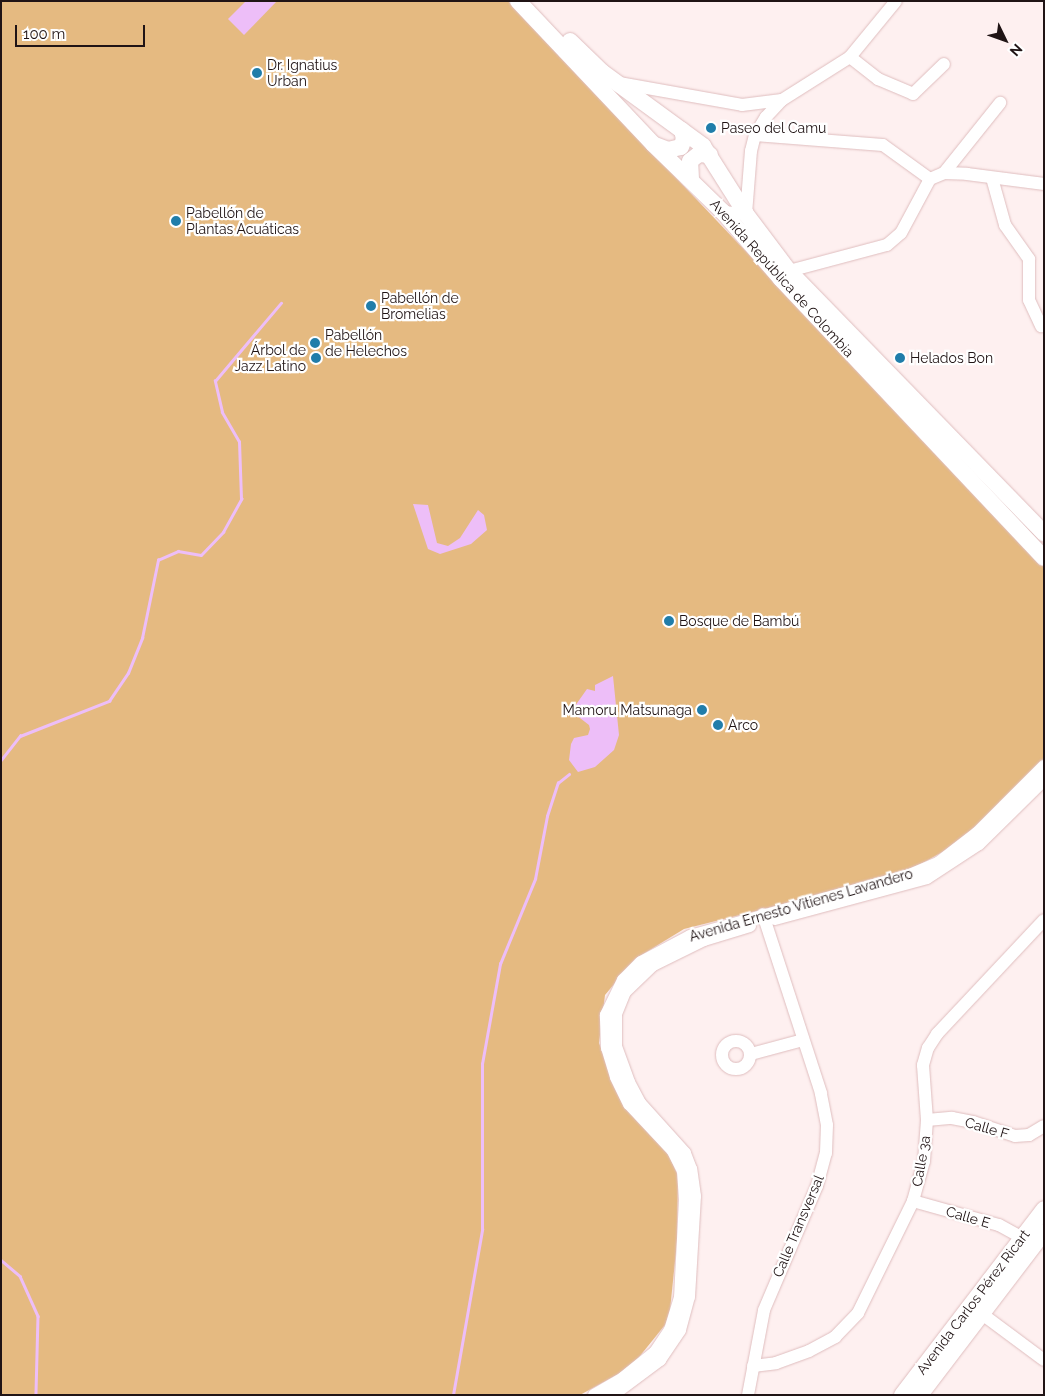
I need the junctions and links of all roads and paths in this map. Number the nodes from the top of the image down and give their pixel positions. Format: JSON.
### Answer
{"nodes":[{"id":1,"x":518,"y":1,"type":"edge"},
{"id":2,"x":532,"y":1,"type":"edge"},
{"id":3,"x":896,"y":1,"type":"edge"},
{"id":4,"x":850,"y":57,"type":"junction"},
{"id":5,"x":944,"y":64,"type":"dead end"},
{"id":6,"x":616,"y":82,"type":"junction"},
{"id":7,"x":782,"y":100,"type":"junction"},
{"id":8,"x":1000,"y":103,"type":"dead end"},
{"id":9,"x":682,"y":130,"type":"junction"},
{"id":10,"x":755,"y":134,"type":"junction"},
{"id":11,"x":653,"y":144,"type":"junction"},
{"id":12,"x":710,"y":156,"type":"junction"},
{"id":13,"x":944,"y":174,"type":"junction"},
{"id":14,"x":992,"y":178,"type":"junction"},
{"id":15,"x":930,"y":179,"type":"junction"},
{"id":16,"x":691,"y":180,"type":"junction"},
{"id":17,"x":1044,"y":184,"type":"edge"},
{"id":18,"x":723,"y":212,"type":"junction"},
{"id":19,"x":746,"y":214,"type":"junction"},
{"id":20,"x":789,"y":271,"type":"junction"},
{"id":21,"x":1042,"y":326,"type":"dead end"},
{"id":22,"x":1044,"y":533,"type":"edge"},
{"id":23,"x":1044,"y":558,"type":"edge"},
{"id":24,"x":1044,"y":766,"type":"edge"},
{"id":25,"x":1044,"y":780,"type":"edge"},
{"id":26,"x":996,"y":822,"type":"junction"},
{"id":27,"x":764,"y":917,"type":"junction"},
{"id":28,"x":1044,"y":920,"type":"edge"},
{"id":29,"x":803,"y":1040,"type":"junction"},
{"id":30,"x":750,"y":1054,"type":"dead end"},
{"id":31,"x":927,"y":1120,"type":"junction"},
{"id":32,"x":1044,"y":1126,"type":"edge"},
{"id":33,"x":690,"y":1187,"type":"junction"},
{"id":34,"x":913,"y":1201,"type":"junction"},
{"id":35,"x":1044,"y":1209,"type":"edge"},
{"id":36,"x":1021,"y":1237,"type":"junction"},
{"id":37,"x":1042,"y":1239,"type":"edge"},
{"id":38,"x":982,"y":1314,"type":"junction"},
{"id":39,"x":1044,"y":1360,"type":"edge"},
{"id":40,"x":753,"y":1366,"type":"junction"},
{"id":41,"x":594,"y":1395,"type":"edge"},
{"id":42,"x":613,"y":1395,"type":"edge"},
{"id":43,"x":748,"y":1395,"type":"edge"},
{"id":44,"x":902,"y":1395,"type":"edge"},
{"id":45,"x":920,"y":1395,"type":"edge"}],
"edges":[{"from":1,"to":11,"type":"main road","name":"Avenida República de Colombia"},
{"from":2,"to":6,"type":"main road","name":"Avenida República de Colombia"},
{"from":3,"to":4,"type":"street"},
{"from":4,"to":5,"type":"street"},
{"from":4,"to":7,"type":"street"},
{"from":6,"to":7,"type":"street"},
{"from":6,"to":9,"type":"main road","name":"Avenida República de Colombia"},
{"from":7,"to":10,"type":"street"},
{"from":8,"to":13,"type":"street"},
{"from":9,"to":11,"type":"main road"},
{"from":9,"to":12,"type":"main road","name":"Avenida República de Colombia"},
{"from":10,"to":15,"type":"street"},
{"from":10,"to":19,"type":"street"},
{"from":11,"to":16,"type":"main road","name":"Avenida República de Colombia"},
{"from":12,"to":16,"type":"main road"},
{"from":12,"to":19,"type":"main road","name":"Avenida República de Colombia"},
{"from":13,"to":14,"type":"street"},
{"from":13,"to":15,"type":"street"},
{"from":14,"to":17,"type":"street"},
{"from":14,"to":21,"type":"street"},
{"from":15,"to":20,"type":"street"},
{"from":16,"to":18,"type":"main road","name":"Avenida República de Colombia"},
{"from":18,"to":19,"type":"street"},
{"from":18,"to":23,"type":"main road","name":"Avenida República de Colombia"},
{"from":19,"to":20,"type":"main road","name":"Avenida República de Colombia"},
{"from":20,"to":22,"type":"main road","name":"Avenida República de Colombia"},
{"from":24,"to":26,"type":"street","name":"Avenida Ernesto Vitienes Lavandero"},
{"from":25,"to":26,"type":"street","name":"Avenida Ernesto Vitienes Lavandero"},
{"from":26,"to":27,"type":"street","name":"Avenida Ernesto Vitienes Lavandero"},
{"from":27,"to":29,"type":"street","name":"Calle Transversal"},
{"from":27,"to":33,"type":"street","name":"Avenida Ernesto Vitienes Lavandero"},
{"from":28,"to":31,"type":"street","name":"Calle 3a"},
{"from":29,"to":30,"type":"street"},
{"from":29,"to":40,"type":"street","name":"Calle Transversal"},
{"from":31,"to":32,"type":"street","name":"Calle F"},
{"from":31,"to":34,"type":"street","name":"Calle 3a"},
{"from":33,"to":41,"type":"street","name":"Avenida Ernesto Vitienes Lavandero"},
{"from":33,"to":42,"type":"street","name":"Avenida Ernesto Vitienes Lavandero"},
{"from":34,"to":36,"type":"street","name":"Calle E"},
{"from":34,"to":40,"type":"street","name":"Calle 3a"},
{"from":35,"to":36,"type":"main road","name":"Avenida Carlos Pérez Ricart"},
{"from":36,"to":44,"type":"main road","name":"Avenida Carlos Pérez Ricart"},
{"from":37,"to":38,"type":"main road","name":"Avenida Carlos Pérez Ricart"},
{"from":38,"to":39,"type":"street"},
{"from":38,"to":45,"type":"main road","name":"Avenida Carlos Pérez Ricart"},
{"from":40,"to":43,"type":"street","name":"Calle Transversal"}]}
